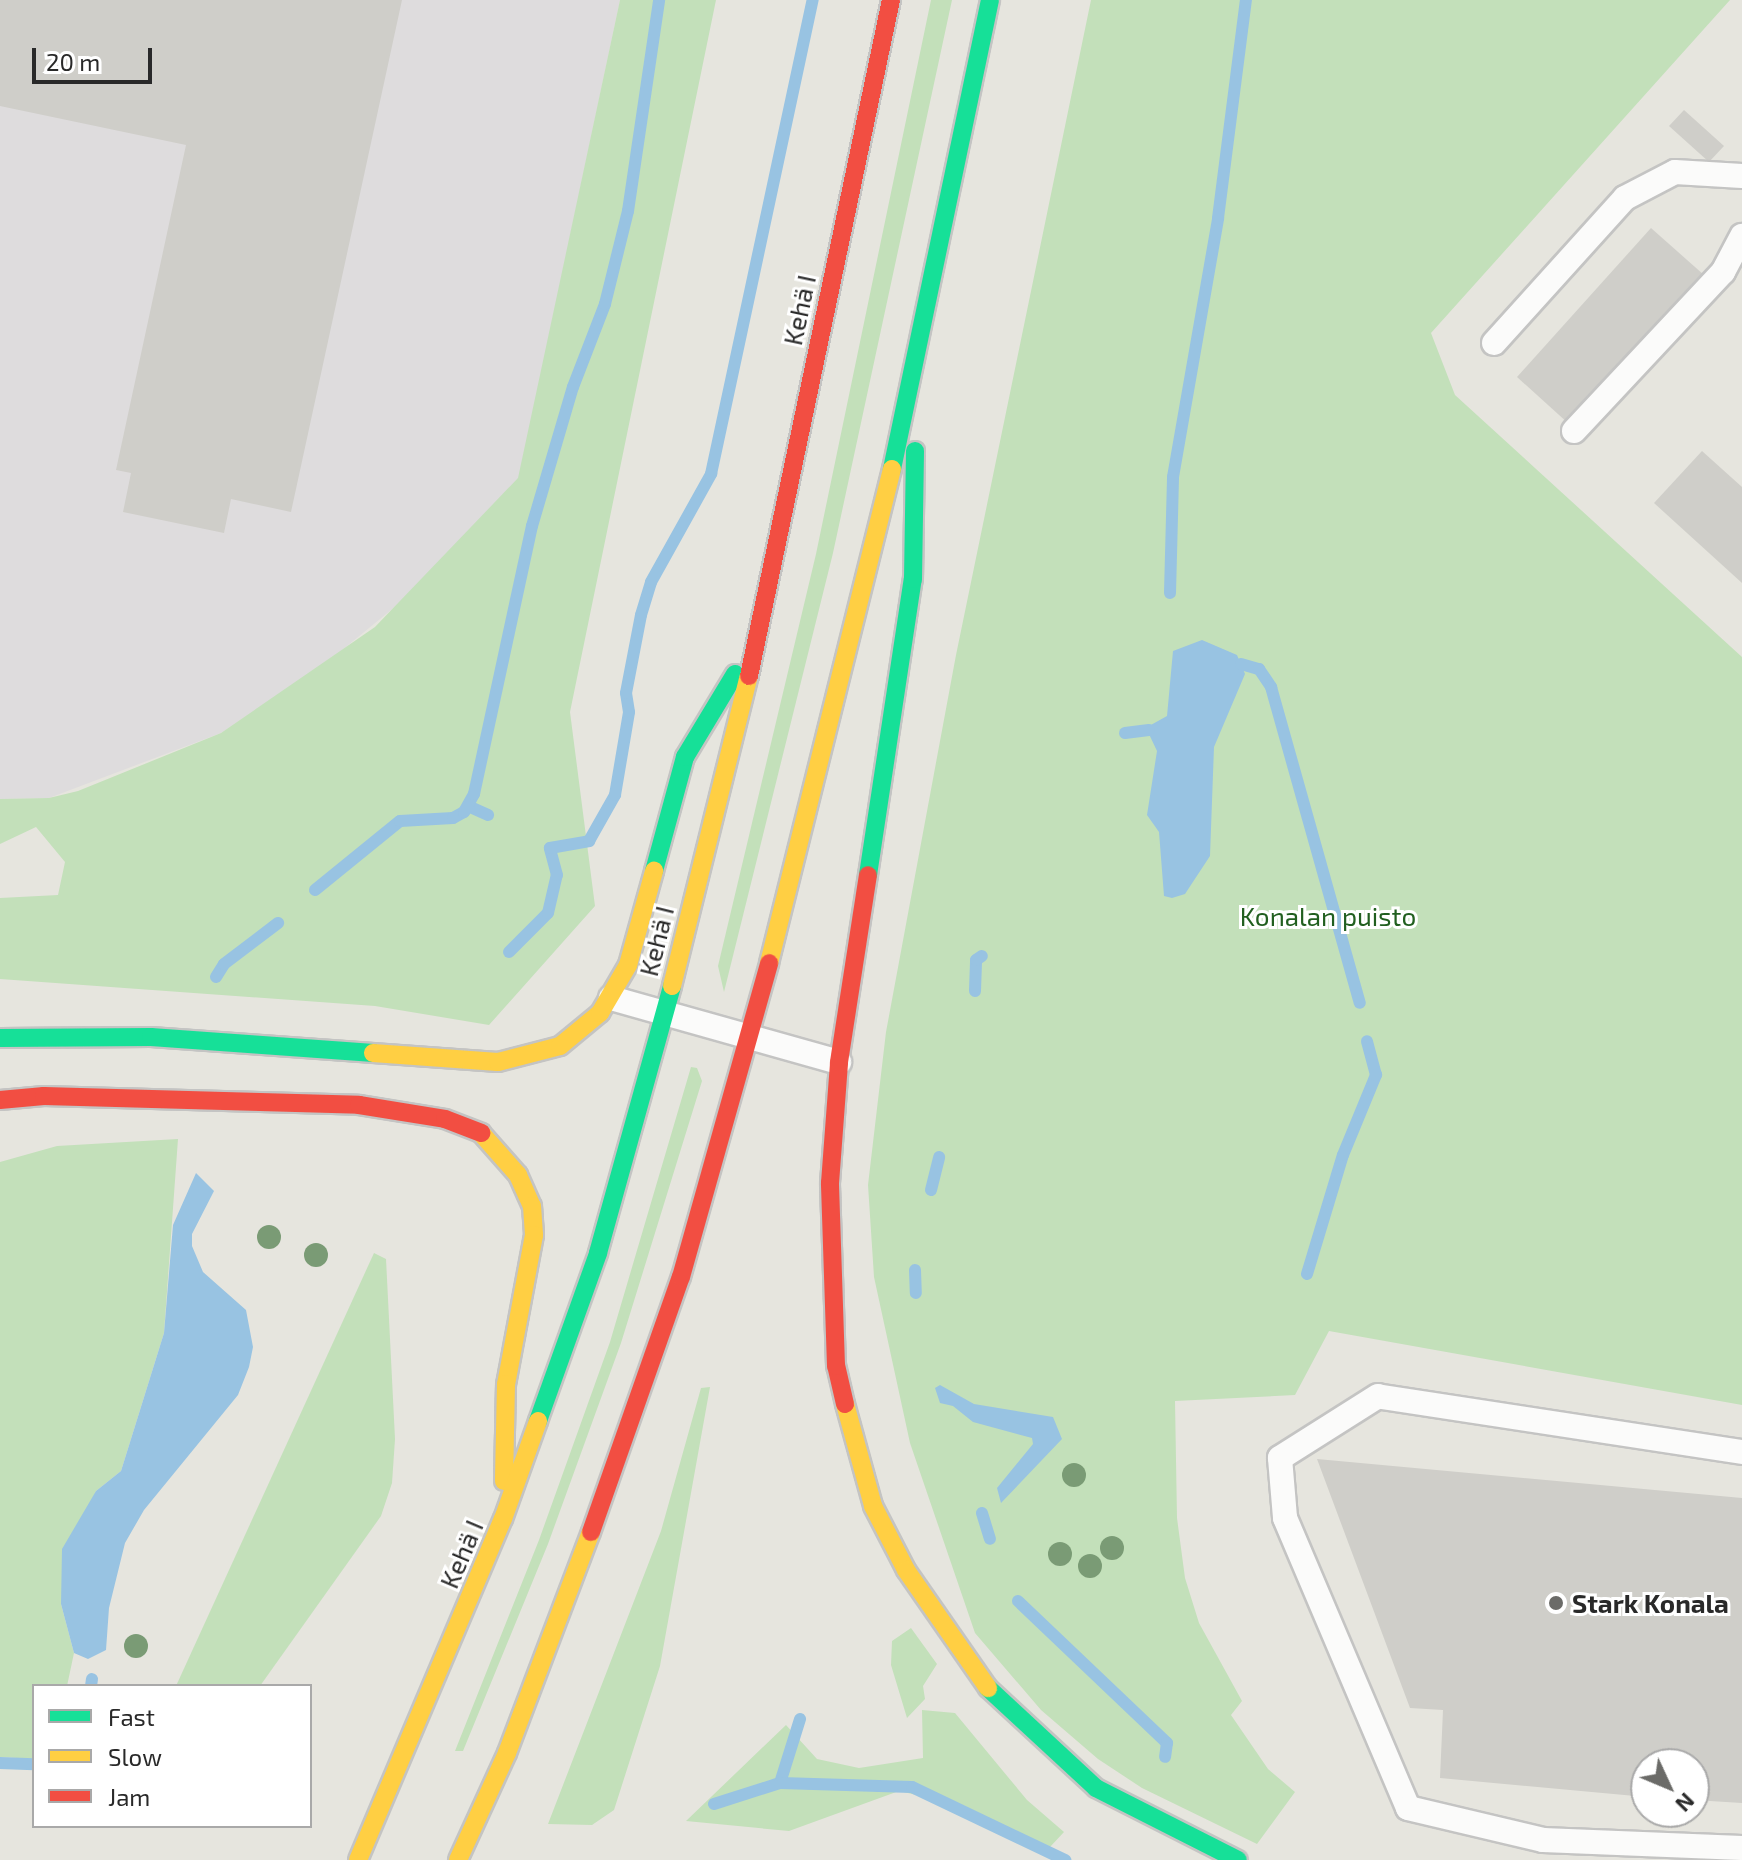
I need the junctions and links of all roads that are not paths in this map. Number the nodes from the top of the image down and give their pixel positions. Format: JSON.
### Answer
{"nodes":[{"id":1,"x":891,"y":0,"type":"edge"},
{"id":2,"x":990,"y":0,"type":"edge"},
{"id":3,"x":1741,"y":186,"type":"edge"},
{"id":4,"x":1742,"y":236,"type":"edge"},
{"id":5,"x":1494,"y":343,"type":"dead end"},
{"id":6,"x":916,"y":369,"type":"junction"},
{"id":7,"x":1574,"y":431,"type":"dead end"},
{"id":8,"x":759,"y":634,"type":"junction"},
{"id":9,"x":611,"y":998,"type":"junction"},
{"id":10,"x":665,"y":1011,"type":"junction"},
{"id":11,"x":752,"y":1037,"type":"junction"},
{"id":12,"x":0,"y":1038,"type":"edge"},
{"id":13,"x":839,"y":1062,"type":"junction"},
{"id":14,"x":0,"y":1100,"type":"edge"},
{"id":15,"x":1742,"y":1452,"type":"edge"},
{"id":16,"x":503,"y":1519,"type":"junction"},
{"id":17,"x":1742,"y":1848,"type":"edge"},
{"id":18,"x":358,"y":1860,"type":"edge"},
{"id":19,"x":458,"y":1860,"type":"edge"},
{"id":20,"x":1238,"y":1860,"type":"edge"}],
"edges":[{"from":1,"to":8,"type":"highway","name":"Kehä I"},
{"from":2,"to":6,"type":"highway"},
{"from":3,"to":5,"type":"lane"},
{"from":4,"to":7,"type":"lane"},
{"from":6,"to":11,"type":"highway"},
{"from":6,"to":13,"type":"highway"},
{"from":8,"to":9,"type":"highway"},
{"from":8,"to":10,"type":"highway","name":"Kehä I"},
{"from":9,"to":10,"type":"lane"},
{"from":9,"to":12,"type":"highway"},
{"from":10,"to":11,"type":"lane"},
{"from":10,"to":16,"type":"highway","name":"Kehä I"},
{"from":11,"to":13,"type":"lane"},
{"from":11,"to":19,"type":"highway"},
{"from":13,"to":20,"type":"highway"},
{"from":14,"to":16,"type":"highway"},
{"from":15,"to":17,"type":"lane"},
{"from":16,"to":18,"type":"highway","name":"Kehä I"}]}
